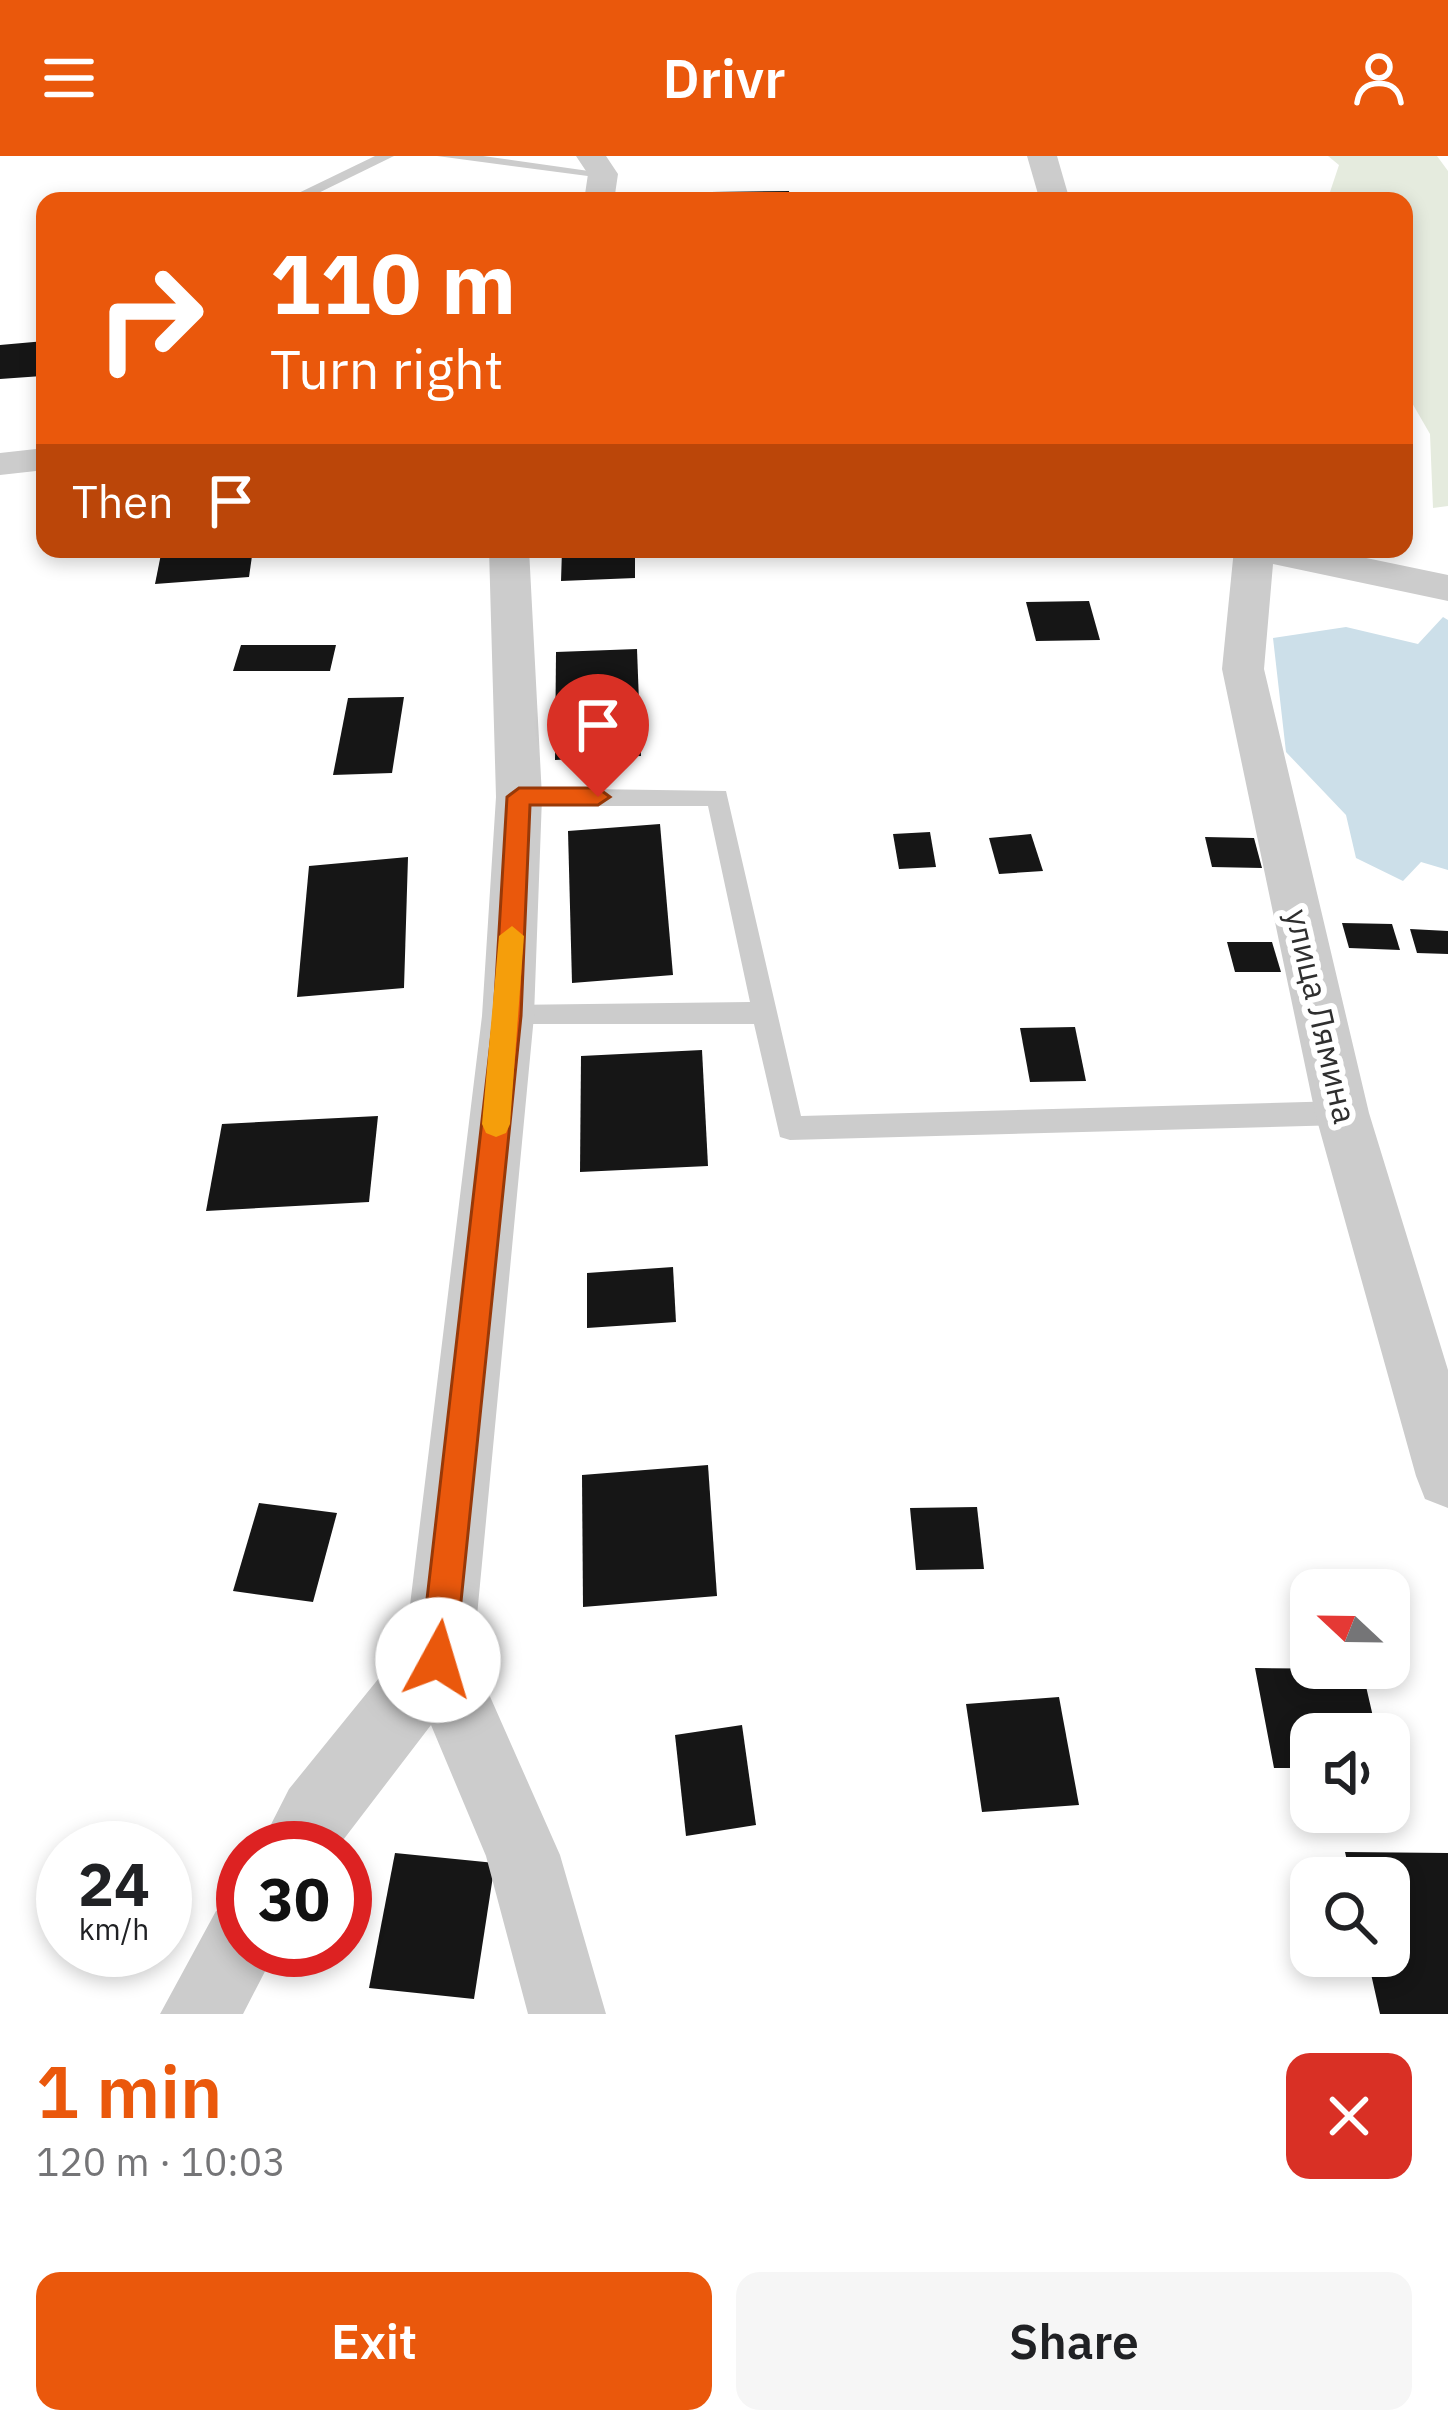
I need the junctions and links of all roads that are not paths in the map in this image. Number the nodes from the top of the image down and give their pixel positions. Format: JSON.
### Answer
{"nodes":[{"id":1,"x":387,"y":156,"type":"edge"},
{"id":2,"x":444,"y":156,"type":"edge"},
{"id":3,"x":1042,"y":156,"type":"edge"},
{"id":4,"x":598,"y":177,"type":"edge"},
{"id":5,"x":309,"y":192,"type":"edge"},
{"id":6,"x":1052,"y":192,"type":"edge"},
{"id":7,"x":36,"y":460,"type":"edge"},
{"id":8,"x":0,"y":464,"type":"edge"},
{"id":9,"x":509,"y":558,"type":"edge"},
{"id":10,"x":1257,"y":558,"type":"edge"},
{"id":11,"x":1302,"y":558,"type":"edge"},
{"id":12,"x":1448,"y":588,"type":"edge"},
{"id":13,"x":519,"y":797,"type":"junction"},
{"id":14,"x":765,"y":1013,"type":"junction"},
{"id":15,"x":508,"y":1016,"type":"junction"},
{"id":16,"x":1342,"y":1113,"type":"junction"},
{"id":17,"x":1448,"y":1476,"type":"edge"},
{"id":18,"x":438,"y":1660,"type":"junction"},
{"id":19,"x":312,"y":1821,"type":"edge"},
{"id":20,"x":220,"y":1977,"type":"edge"},
{"id":21,"x":199,"y":2014,"type":"edge"},
{"id":22,"x":567,"y":2014,"type":"edge"}],
"edges":[{"from":1,"to":5,"type":"lane"},
{"from":2,"to":4,"type":"lane"},
{"from":3,"to":6,"type":"street"},
{"from":7,"to":8,"type":"street"},
{"from":9,"to":13,"type":"street"},
{"from":10,"to":16,"type":"street","name":"улица Лямина"},
{"from":11,"to":12,"type":"street"},
{"from":13,"to":14,"type":"lane"},
{"from":13,"to":15,"type":"street"},
{"from":14,"to":15,"type":"lane"},
{"from":14,"to":16,"type":"lane"},
{"from":15,"to":18,"type":"street"},
{"from":16,"to":17,"type":"street","name":"улица Лямина"},
{"from":18,"to":19,"type":"street"},
{"from":18,"to":22,"type":"street"},
{"from":20,"to":21,"type":"street"}]}
